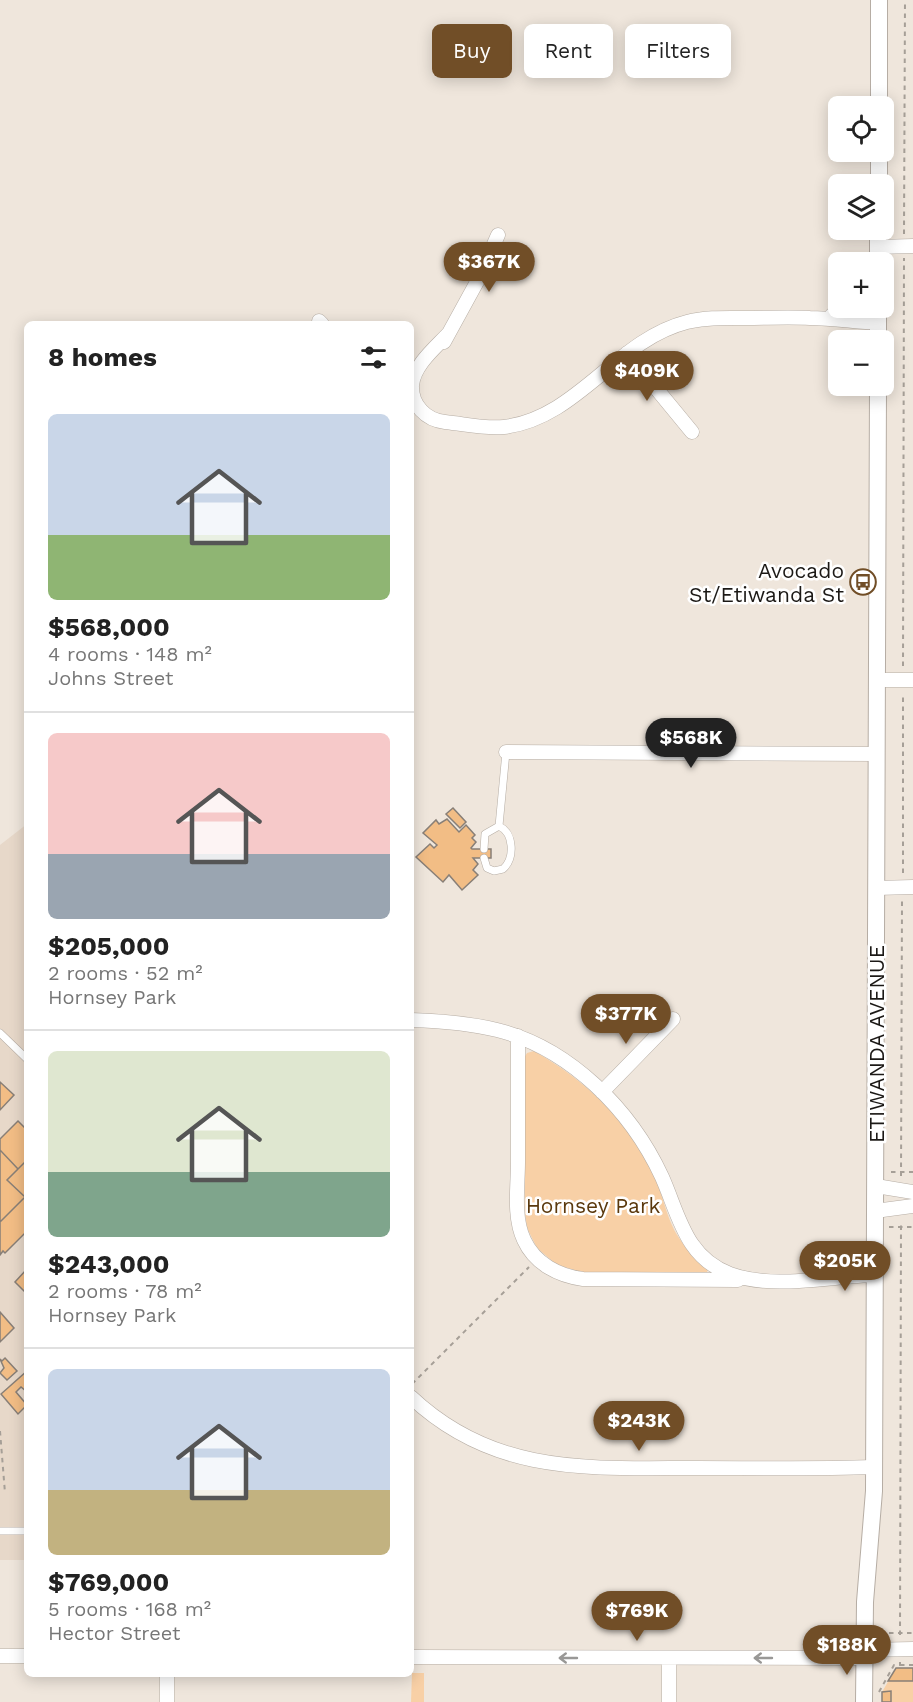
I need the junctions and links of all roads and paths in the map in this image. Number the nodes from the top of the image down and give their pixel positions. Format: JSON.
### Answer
{"nodes":[{"id":1,"x":879,"y":0,"type":"edge"},
{"id":2,"x":905,"y":0,"type":"edge"},
{"id":3,"x":879,"y":96,"type":"edge"},
{"id":4,"x":498,"y":235,"type":"dead end"},
{"id":5,"x":909,"y":243,"type":"edge"},
{"id":6,"x":878,"y":245,"type":"edge"},
{"id":7,"x":828,"y":317,"type":"edge"},
{"id":8,"x":627,"y":353,"type":"junction"},
{"id":9,"x":414,"y":390,"type":"edge"},
{"id":10,"x":878,"y":396,"type":"edge"},
{"id":11,"x":692,"y":432,"type":"dead end"},
{"id":12,"x":877,"y":676,"type":"junction"},
{"id":13,"x":908,"y":677,"type":"edge"},
{"id":14,"x":506,"y":752,"type":"joint"},
{"id":15,"x":877,"y":754,"type":"junction"},
{"id":16,"x":499,"y":826,"type":"junction"},
{"id":17,"x":484,"y":849,"type":"dead end"},
{"id":18,"x":484,"y":858,"type":"dead end"},
{"id":19,"x":876,"y":884,"type":"junction"},
{"id":20,"x":908,"y":884,"type":"edge"},
{"id":21,"x":673,"y":1019,"type":"dead end"},
{"id":22,"x":414,"y":1020,"type":"edge"},
{"id":23,"x":0,"y":1033,"type":"edge"},
{"id":24,"x":518,"y":1036,"type":"junction"},
{"id":25,"x":24,"y":1056,"type":"edge"},
{"id":26,"x":602,"y":1092,"type":"junction"},
{"id":27,"x":901,"y":1172,"type":"junction"},
{"id":28,"x":913,"y":1172,"type":"edge"},
{"id":29,"x":876,"y":1179,"type":"junction"},
{"id":30,"x":907,"y":1192,"type":"edge"},
{"id":31,"x":907,"y":1207,"type":"edge"},
{"id":32,"x":875,"y":1219,"type":"junction"},
{"id":33,"x":901,"y":1227,"type":"junction"},
{"id":34,"x":913,"y":1227,"type":"edge"},
{"id":35,"x":537,"y":1258,"type":"junction"},
{"id":36,"x":752,"y":1280,"type":"junction"},
{"id":37,"x":875,"y":1280,"type":"junction"},
{"id":38,"x":414,"y":1382,"type":"edge"},
{"id":39,"x":414,"y":1398,"type":"edge"},
{"id":40,"x":0,"y":1431,"type":"edge"},
{"id":41,"x":874,"y":1467,"type":"junction"},
{"id":42,"x":5,"y":1493,"type":"dead end"},
{"id":43,"x":0,"y":1531,"type":"edge"},
{"id":44,"x":24,"y":1531,"type":"edge"},
{"id":45,"x":864,"y":1633,"type":"junction"},
{"id":46,"x":900,"y":1633,"type":"junction"},
{"id":47,"x":913,"y":1633,"type":"edge"},
{"id":48,"x":906,"y":1649,"type":"edge"},
{"id":49,"x":864,"y":1654,"type":"junction"},
{"id":50,"x":0,"y":1656,"type":"edge"},
{"id":51,"x":24,"y":1656,"type":"edge"},
{"id":52,"x":414,"y":1657,"type":"edge"},
{"id":53,"x":669,"y":1658,"type":"junction"},
{"id":54,"x":900,"y":1665,"type":"junction"},
{"id":55,"x":913,"y":1665,"type":"edge"},
{"id":56,"x":167,"y":1677,"type":"edge"},
{"id":57,"x":871,"y":1698,"type":"edge"},
{"id":58,"x":167,"y":1702,"type":"edge"},
{"id":59,"x":669,"y":1702,"type":"edge"}],
"edges":[{"from":1,"to":3,"type":"street"},
{"from":2,"to":5,"type":"path"},
{"from":4,"to":9,"type":"street"},
{"from":5,"to":6,"type":"street"},
{"from":5,"to":13,"type":"path"},
{"from":7,"to":8,"type":"street"},
{"from":8,"to":9,"type":"street"},
{"from":8,"to":11,"type":"street"},
{"from":10,"to":12,"type":"street","name":"ETIWANDA AVENUE"},
{"from":12,"to":13,"type":"street"},
{"from":12,"to":15,"type":"street","name":"ETIWANDA AVENUE"},
{"from":13,"to":20,"type":"path"},
{"from":14,"to":15,"type":"street"},
{"from":14,"to":16,"type":"lane"},
{"from":15,"to":19,"type":"street","name":"ETIWANDA AVENUE"},
{"from":16,"to":17,"type":"lane"},
{"from":16,"to":18,"type":"lane"},
{"from":19,"to":20,"type":"street"},
{"from":19,"to":29,"type":"street","name":"ETIWANDA AVENUE"},
{"from":20,"to":27,"type":"path"},
{"from":21,"to":26,"type":"street"},
{"from":22,"to":24,"type":"street"},
{"from":23,"to":25,"type":"lane"},
{"from":24,"to":26,"type":"street"},
{"from":24,"to":35,"type":"street"},
{"from":26,"to":36,"type":"street"},
{"from":27,"to":28,"type":"path"},
{"from":27,"to":29,"type":"path"},
{"from":27,"to":30,"type":"path"},
{"from":29,"to":30,"type":"street"},
{"from":29,"to":32,"type":"street","name":"ETIWANDA AVENUE"},
{"from":31,"to":32,"type":"street"},
{"from":31,"to":33,"type":"path"},
{"from":32,"to":33,"type":"path"},
{"from":32,"to":37,"type":"street","name":"ETIWANDA AVENUE"},
{"from":33,"to":34,"type":"path"},
{"from":33,"to":46,"type":"path"},
{"from":35,"to":36,"type":"street"},
{"from":35,"to":38,"type":"path"},
{"from":36,"to":37,"type":"street"},
{"from":37,"to":41,"type":"street","name":"ETIWANDA AVENUE"},
{"from":39,"to":41,"type":"street"},
{"from":40,"to":42,"type":"path"},
{"from":41,"to":45,"type":"street","name":"ETIWANDA AVENUE"},
{"from":43,"to":44,"type":"lane"},
{"from":45,"to":46,"type":"path"},
{"from":45,"to":49,"type":"street","name":"ETIWANDA AVENUE"},
{"from":46,"to":47,"type":"path"},
{"from":46,"to":48,"type":"path"},
{"from":48,"to":49,"type":"street"},
{"from":48,"to":54,"type":"path"},
{"from":49,"to":53,"type":"street","one_way":true},
{"from":49,"to":57,"type":"street","name":"ETIWANDA AVENUE"},
{"from":50,"to":51,"type":"street"},
{"from":53,"to":52,"type":"street","one_way":true},
{"from":53,"to":59,"type":"street"},
{"from":54,"to":55,"type":"path"},
{"from":54,"to":57,"type":"path"},
{"from":56,"to":58,"type":"street"}]}
